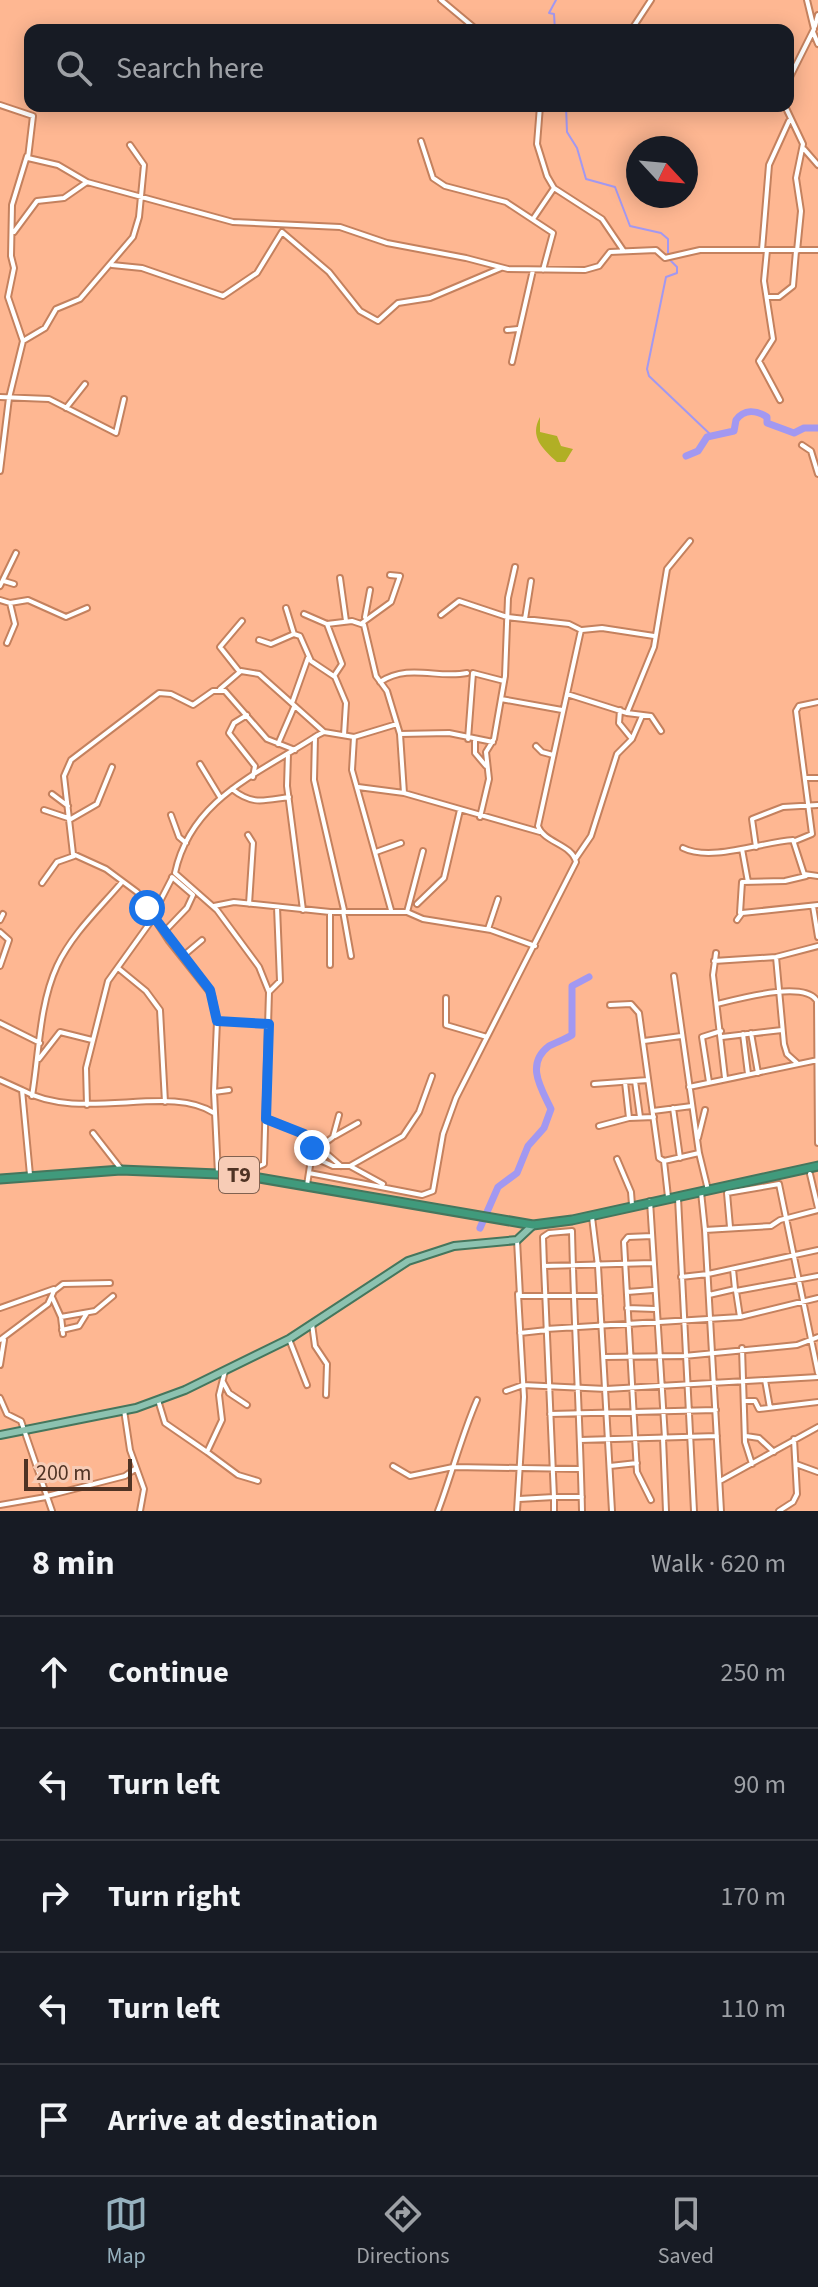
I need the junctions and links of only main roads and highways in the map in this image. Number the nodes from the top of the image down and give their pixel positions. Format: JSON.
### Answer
{"nodes":[{"id":1,"x":818,"y":1166,"type":"edge"},
{"id":2,"x":0,"y":1179,"type":"edge"},
{"id":3,"x":533,"y":1225,"type":"junction"},
{"id":4,"x":0,"y":1435,"type":"edge"}],
"edges":[{"from":1,"to":3,"type":"highway","number":"T9"},
{"from":2,"to":3,"type":"highway","number":"T9"},
{"from":3,"to":4,"type":"main road"}]}
